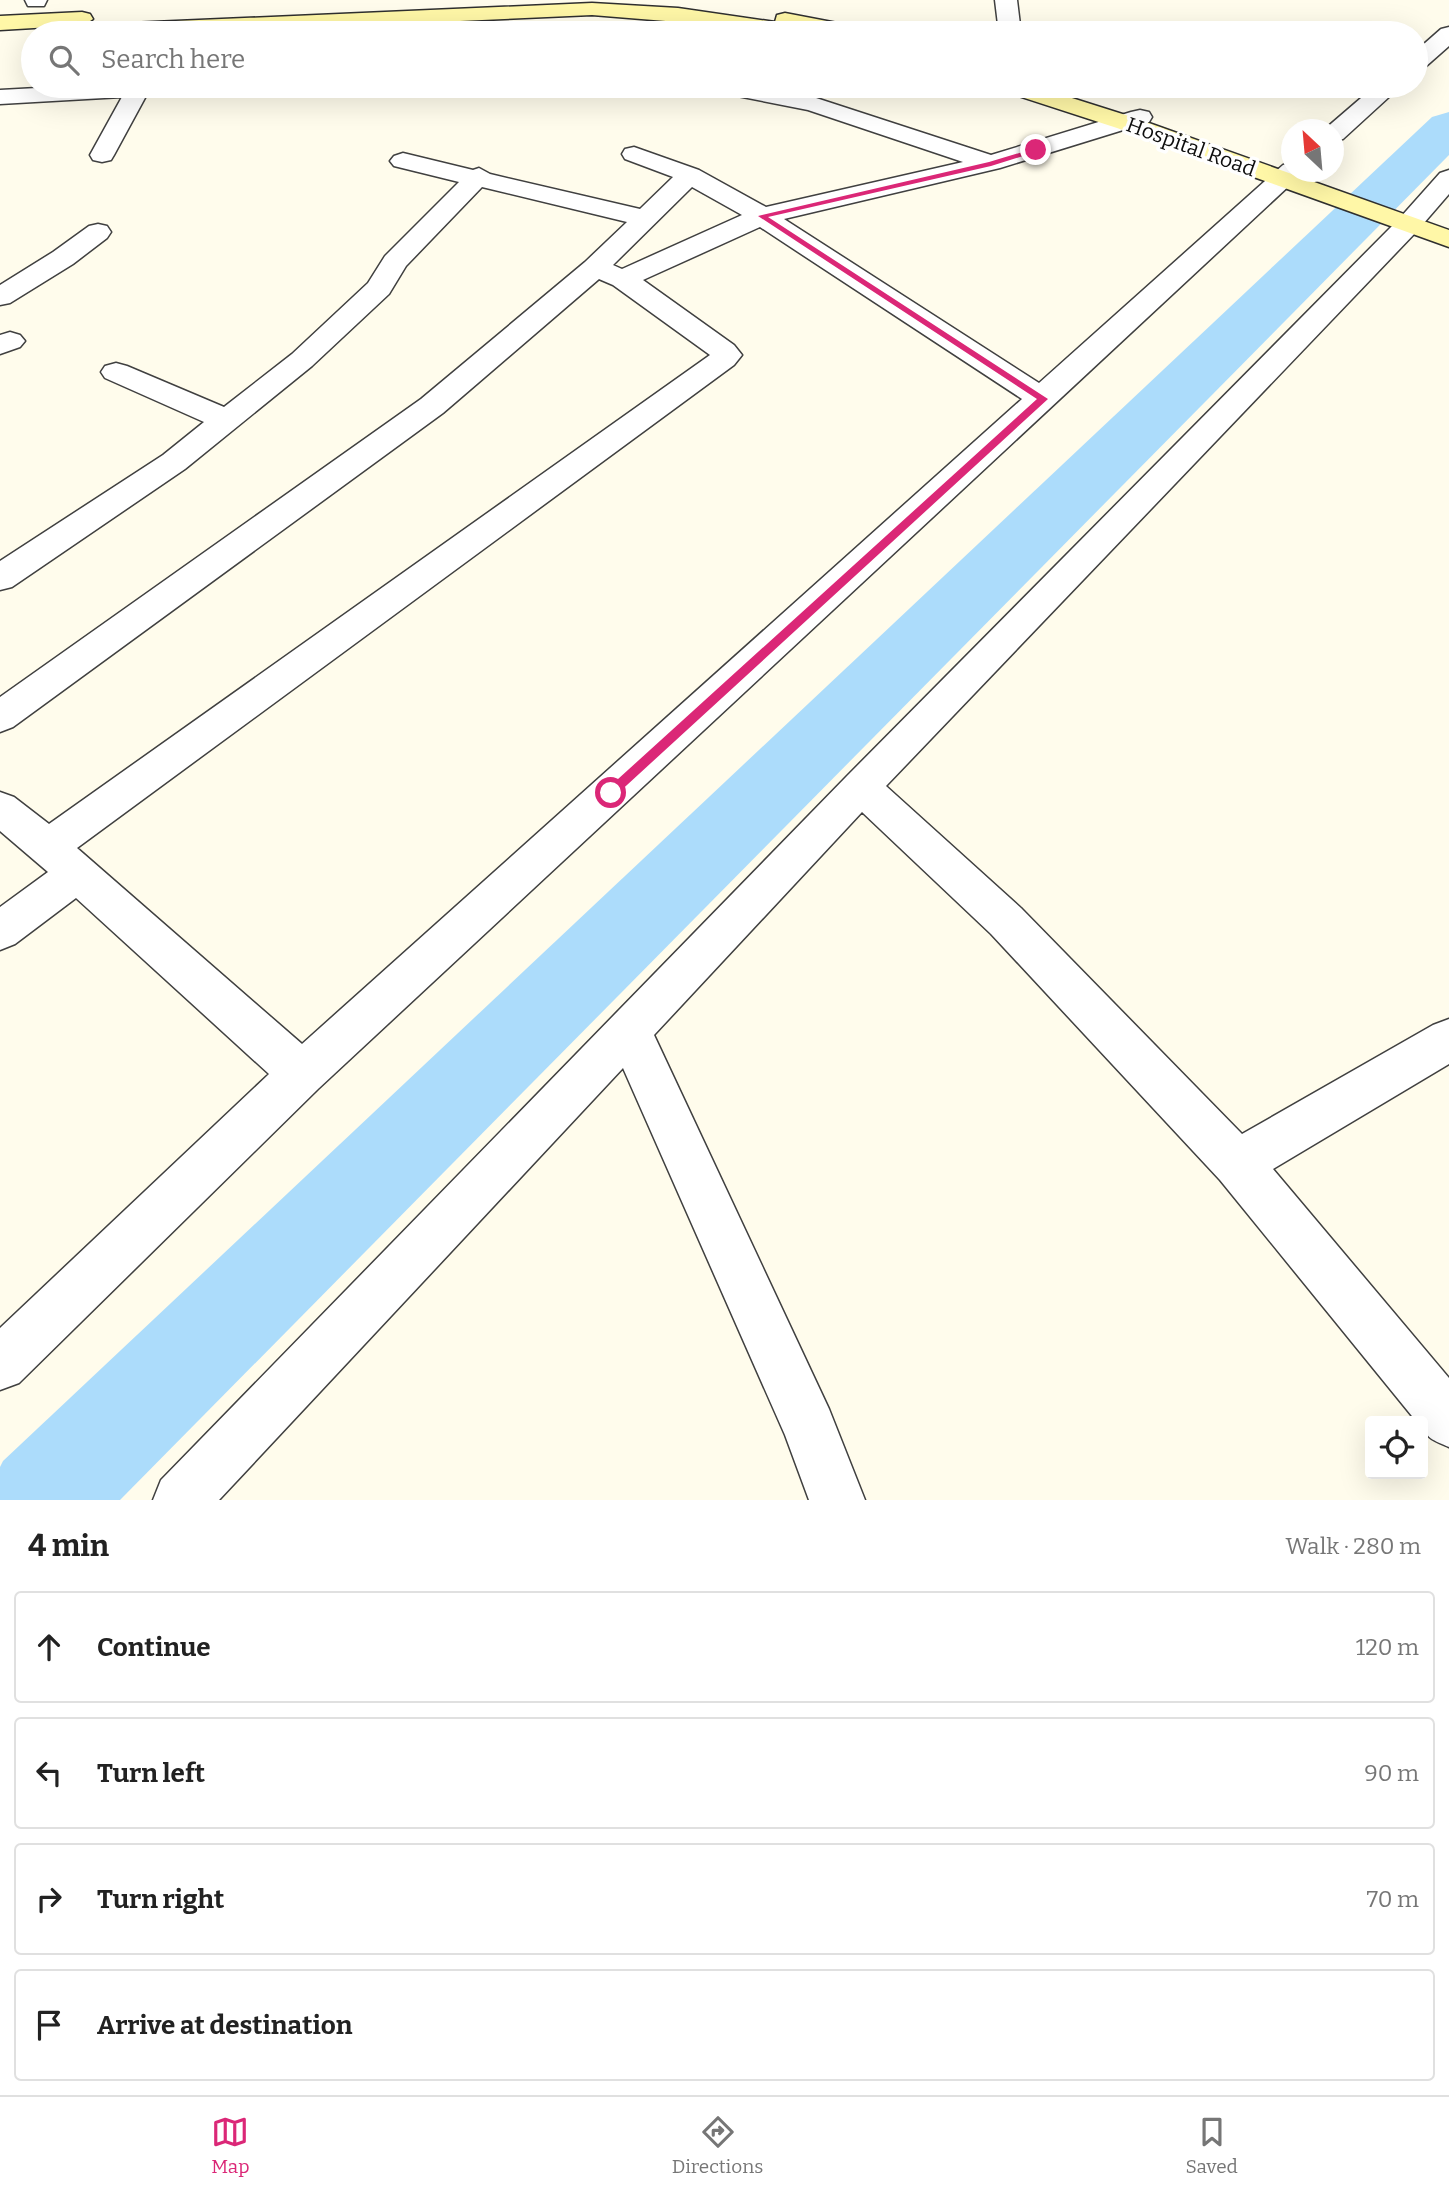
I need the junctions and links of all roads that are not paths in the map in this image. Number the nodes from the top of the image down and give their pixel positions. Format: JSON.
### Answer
{"nodes":[{"id":1,"x":581,"y":0,"type":"edge"},
{"id":2,"x":606,"y":0,"type":"edge"},
{"id":3,"x":1006,"y":0,"type":"edge"},
{"id":4,"x":51,"y":21,"type":"edge"},
{"id":5,"x":323,"y":21,"type":"edge"},
{"id":6,"x":722,"y":21,"type":"edge"},
{"id":7,"x":785,"y":21,"type":"edge"},
{"id":8,"x":1009,"y":21,"type":"edge"},
{"id":9,"x":21,"y":22,"type":"edge"},
{"id":10,"x":0,"y":23,"type":"edge"},
{"id":11,"x":1449,"y":34,"type":"edge"},
{"id":12,"x":21,"y":35,"type":"edge"},
{"id":13,"x":0,"y":36,"type":"edge"},
{"id":14,"x":1428,"y":52,"type":"edge"},
{"id":15,"x":21,"y":96,"type":"edge"},
{"id":16,"x":0,"y":97,"type":"edge"},
{"id":17,"x":133,"y":98,"type":"edge"},
{"id":18,"x":783,"y":98,"type":"edge"},
{"id":19,"x":1054,"y":98,"type":"edge"},
{"id":20,"x":1077,"y":98,"type":"edge"},
{"id":21,"x":1376,"y":98,"type":"edge"},
{"id":22,"x":1133,"y":120,"type":"junction"},
{"id":23,"x":1344,"y":125,"type":"edge"},
{"id":24,"x":634,"y":154,"type":"dead end"},
{"id":25,"x":102,"y":155,"type":"dead end"},
{"id":26,"x":403,"y":161,"type":"dead end"},
{"id":27,"x":991,"y":163,"type":"junction"},
{"id":28,"x":1281,"y":171,"type":"edge"},
{"id":29,"x":691,"y":175,"type":"junction"},
{"id":30,"x":479,"y":176,"type":"junction"},
{"id":31,"x":1449,"y":178,"type":"edge"},
{"id":32,"x":1286,"y":182,"type":"edge"},
{"id":33,"x":1314,"y":182,"type":"edge"},
{"id":34,"x":762,"y":216,"type":"junction"},
{"id":35,"x":1411,"y":217,"type":"edge"},
{"id":36,"x":646,"y":218,"type":"junction"},
{"id":37,"x":98,"y":232,"type":"dead end"},
{"id":38,"x":1449,"y":239,"type":"edge"},
{"id":39,"x":610,"y":274,"type":"junction"},
{"id":40,"x":0,"y":297,"type":"edge"},
{"id":41,"x":116,"y":372,"type":"dead end"},
{"id":42,"x":1043,"y":399,"type":"junction"},
{"id":43,"x":227,"y":420,"type":"junction"},
{"id":44,"x":0,"y":578,"type":"edge"},
{"id":45,"x":0,"y":717,"type":"edge"},
{"id":46,"x":861,"y":787,"type":"junction"},
{"id":47,"x":0,"y":808,"type":"edge"},
{"id":48,"x":63,"y":860,"type":"junction"},
{"id":49,"x":0,"y":931,"type":"edge"},
{"id":50,"x":629,"y":1030,"type":"junction"},
{"id":51,"x":1449,"y":1040,"type":"edge"},
{"id":52,"x":302,"y":1074,"type":"junction"},
{"id":53,"x":1237,"y":1163,"type":"junction"},
{"id":54,"x":0,"y":1364,"type":"edge"},
{"id":55,"x":1449,"y":1420,"type":"edge"},
{"id":56,"x":181,"y":1500,"type":"edge"},
{"id":57,"x":837,"y":1500,"type":"edge"}],
"edges":[{"from":1,"to":4,"type":"main road"},
{"from":2,"to":7,"type":"main road"},
{"from":3,"to":8,"type":"street"},
{"from":5,"to":6,"type":"main road"},
{"from":9,"to":10,"type":"main road"},
{"from":11,"to":14,"type":"street"},
{"from":12,"to":13,"type":"main road"},
{"from":15,"to":16,"type":"street"},
{"from":17,"to":25,"type":"street"},
{"from":18,"to":27,"type":"street"},
{"from":19,"to":22,"type":"main road","name":"Hospital Road"},
{"from":20,"to":22,"type":"main road","name":"Hospital Road"},
{"from":21,"to":23,"type":"street"},
{"from":22,"to":27,"type":"street"},
{"from":22,"to":28,"type":"main road","name":"Hospital Road"},
{"from":24,"to":29,"type":"street"},
{"from":26,"to":30,"type":"street"},
{"from":27,"to":34,"type":"street"},
{"from":29,"to":34,"type":"street"},
{"from":29,"to":36,"type":"street"},
{"from":30,"to":36,"type":"street"},
{"from":30,"to":43,"type":"street"},
{"from":31,"to":35,"type":"street"},
{"from":32,"to":42,"type":"street"},
{"from":33,"to":35,"type":"main road","name":"Hospital Road"},
{"from":34,"to":39,"type":"street"},
{"from":34,"to":42,"type":"street"},
{"from":35,"to":38,"type":"main road","name":"Hospital Road"},
{"from":35,"to":46,"type":"street"},
{"from":36,"to":39,"type":"street"},
{"from":37,"to":40,"type":"street"},
{"from":39,"to":45,"type":"street"},
{"from":39,"to":48,"type":"street"},
{"from":41,"to":43,"type":"street"},
{"from":42,"to":52,"type":"street"},
{"from":43,"to":44,"type":"street"},
{"from":46,"to":50,"type":"street"},
{"from":46,"to":53,"type":"street"},
{"from":47,"to":48,"type":"street"},
{"from":48,"to":49,"type":"street"},
{"from":48,"to":52,"type":"street"},
{"from":50,"to":56,"type":"street"},
{"from":50,"to":57,"type":"street"},
{"from":51,"to":53,"type":"street"},
{"from":52,"to":54,"type":"street"},
{"from":53,"to":55,"type":"street"}]}
